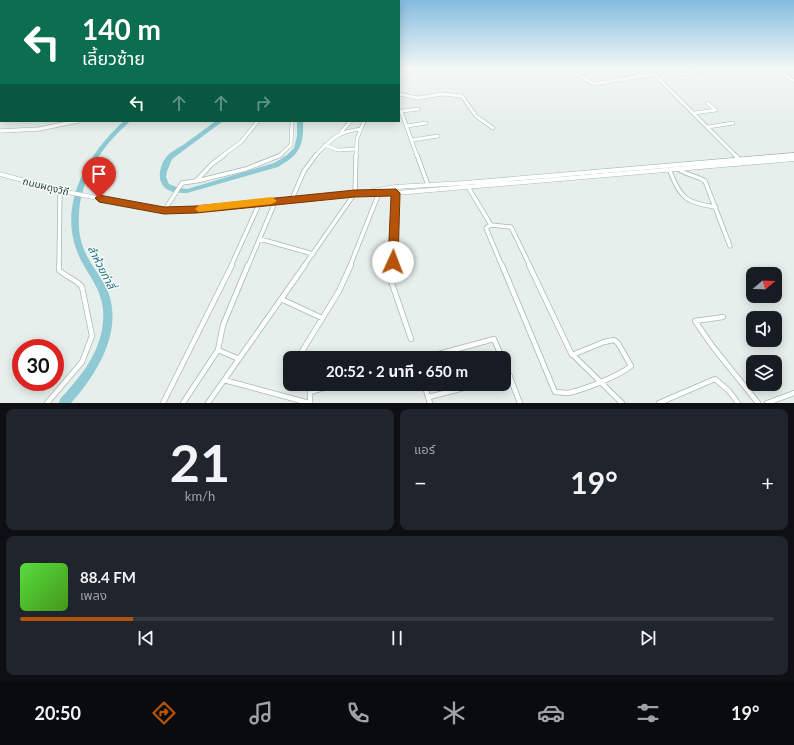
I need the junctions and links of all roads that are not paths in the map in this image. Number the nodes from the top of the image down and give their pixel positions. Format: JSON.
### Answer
{"nodes":[{"id":1,"x":667,"y":87,"type":"edge"},
{"id":2,"x":400,"y":94,"type":"edge"},
{"id":3,"x":707,"y":104,"type":"dead end"},
{"id":4,"x":419,"y":110,"type":"dead end"},
{"id":5,"x":694,"y":113,"type":"junction"},
{"id":6,"x":57,"y":122,"type":"edge"},
{"id":7,"x":75,"y":122,"type":"edge"},
{"id":8,"x":257,"y":122,"type":"edge"},
{"id":9,"x":292,"y":122,"type":"edge"},
{"id":10,"x":350,"y":122,"type":"edge"},
{"id":11,"x":364,"y":122,"type":"edge"},
{"id":12,"x":426,"y":123,"type":"dead end"},
{"id":13,"x":733,"y":123,"type":"dead end"},
{"id":14,"x":61,"y":126,"type":"junction"},
{"id":15,"x":407,"y":126,"type":"junction"},
{"id":16,"x":708,"y":127,"type":"junction"},
{"id":17,"x":493,"y":128,"type":"dead end"},
{"id":18,"x":361,"y":129,"type":"junction"},
{"id":19,"x":0,"y":131,"type":"edge"},
{"id":20,"x":341,"y":132,"type":"junction"},
{"id":21,"x":438,"y":136,"type":"dead end"},
{"id":22,"x":412,"y":140,"type":"junction"},
{"id":23,"x":325,"y":145,"type":"junction"},
{"id":24,"x":357,"y":149,"type":"junction"},
{"id":25,"x":794,"y":155,"type":"edge"},
{"id":26,"x":739,"y":159,"type":"junction"},
{"id":27,"x":794,"y":159,"type":"edge"},
{"id":28,"x":677,"y":168,"type":"junction"},
{"id":29,"x":669,"y":169,"type":"junction"},
{"id":30,"x":0,"y":174,"type":"edge"},
{"id":31,"x":196,"y":181,"type":"junction"},
{"id":32,"x":428,"y":185,"type":"junction"},
{"id":33,"x":468,"y":188,"type":"junction"},
{"id":34,"x":61,"y":191,"type":"junction"},
{"id":35,"x":355,"y":193,"type":"junction"},
{"id":36,"x":379,"y":193,"type":"junction"},
{"id":37,"x":396,"y":193,"type":"junction"},
{"id":38,"x":292,"y":198,"type":"junction"},
{"id":39,"x":276,"y":200,"type":"junction"},
{"id":40,"x":260,"y":202,"type":"junction"},
{"id":41,"x":716,"y":207,"type":"junction"},
{"id":42,"x":165,"y":209,"type":"junction"},
{"id":43,"x":491,"y":226,"type":"junction"},
{"id":44,"x":260,"y":239,"type":"junction"},
{"id":45,"x":730,"y":246,"type":"dead end"},
{"id":46,"x":312,"y":254,"type":"junction"},
{"id":47,"x":281,"y":299,"type":"junction"},
{"id":48,"x":724,"y":317,"type":"dead end"},
{"id":49,"x":322,"y":318,"type":"junction"},
{"id":50,"x":412,"y":339,"type":"dead end"},
{"id":51,"x":218,"y":350,"type":"junction"},
{"id":52,"x":302,"y":351,"type":"edge"},
{"id":53,"x":450,"y":351,"type":"edge"},
{"id":54,"x":499,"y":351,"type":"edge"},
{"id":55,"x":572,"y":355,"type":"junction"},
{"id":56,"x":239,"y":359,"type":"junction"},
{"id":57,"x":511,"y":379,"type":"edge"},
{"id":58,"x":224,"y":380,"type":"junction"},
{"id":59,"x":600,"y":382,"type":"junction"},
{"id":60,"x":314,"y":391,"type":"edge"},
{"id":61,"x":427,"y":391,"type":"edge"},
{"id":62,"x":452,"y":391,"type":"edge"},
{"id":63,"x":794,"y":393,"type":"edge"},
{"id":64,"x":429,"y":397,"type":"junction"},
{"id":65,"x":47,"y":403,"type":"edge"},
{"id":66,"x":162,"y":403,"type":"edge"},
{"id":67,"x":183,"y":403,"type":"edge"},
{"id":68,"x":208,"y":403,"type":"edge"},
{"id":69,"x":309,"y":403,"type":"edge"},
{"id":70,"x":430,"y":403,"type":"edge"},
{"id":71,"x":520,"y":403,"type":"edge"},
{"id":72,"x":622,"y":403,"type":"edge"},
{"id":73,"x":659,"y":403,"type":"edge"},
{"id":74,"x":738,"y":403,"type":"edge"},
{"id":75,"x":758,"y":403,"type":"edge"},
{"id":76,"x":767,"y":403,"type":"edge"}],
"edges":[{"from":1,"to":5,"type":"street"},
{"from":2,"to":17,"type":"street"},
{"from":3,"to":5,"type":"street"},
{"from":4,"to":15,"type":"street"},
{"from":5,"to":16,"type":"street"},
{"from":6,"to":14,"type":"street"},
{"from":7,"to":14,"type":"street"},
{"from":8,"to":31,"type":"street"},
{"from":9,"to":31,"type":"street"},
{"from":10,"to":20,"type":"street"},
{"from":11,"to":18,"type":"street"},
{"from":12,"to":15,"type":"street"},
{"from":13,"to":16,"type":"street"},
{"from":14,"to":19,"type":"street"},
{"from":15,"to":22,"type":"street"},
{"from":16,"to":26,"type":"street"},
{"from":18,"to":20,"type":"street"},
{"from":18,"to":24,"type":"street"},
{"from":20,"to":23,"type":"street"},
{"from":21,"to":22,"type":"street"},
{"from":22,"to":32,"type":"street"},
{"from":23,"to":24,"type":"street"},
{"from":23,"to":38,"type":"street"},
{"from":24,"to":35,"type":"street"},
{"from":25,"to":26,"type":"main road"},
{"from":26,"to":32,"type":"main road"},
{"from":27,"to":28,"type":"main road"},
{"from":28,"to":29,"type":"main road"},
{"from":28,"to":41,"type":"street"},
{"from":29,"to":33,"type":"main road"},
{"from":29,"to":41,"type":"street"},
{"from":30,"to":34,"type":"main road","name":"ถนนผดุงวิถี"},
{"from":31,"to":42,"type":"street"},
{"from":32,"to":35,"type":"main road"},
{"from":33,"to":37,"type":"main road"},
{"from":33,"to":43,"type":"street"},
{"from":34,"to":42,"type":"main road","name":"ถนนผดุงวิถี"},
{"from":34,"to":65,"type":"street"},
{"from":35,"to":36,"type":"main road"},
{"from":35,"to":38,"type":"main road","name":"ถนนผดุงวิถี"},
{"from":35,"to":46,"type":"street"},
{"from":36,"to":37,"type":"main road"},
{"from":36,"to":49,"type":"street"},
{"from":37,"to":50,"type":"street"},
{"from":38,"to":39,"type":"main road","name":"ถนนผดุงวิถี"},
{"from":39,"to":40,"type":"main road","name":"ถนนผดุงวิถี"},
{"from":39,"to":44,"type":"street"},
{"from":40,"to":42,"type":"main road","name":"ถนนผดุงวิถี"},
{"from":40,"to":66,"type":"street"},
{"from":41,"to":45,"type":"street"},
{"from":43,"to":55,"type":"street"},
{"from":43,"to":59,"type":"street"},
{"from":44,"to":46,"type":"street"},
{"from":44,"to":51,"type":"street"},
{"from":46,"to":47,"type":"street"},
{"from":47,"to":49,"type":"street"},
{"from":47,"to":56,"type":"street"},
{"from":48,"to":75,"type":"street"},
{"from":49,"to":52,"type":"street"},
{"from":51,"to":56,"type":"street"},
{"from":51,"to":67,"type":"street"},
{"from":53,"to":54,"type":"street"},
{"from":55,"to":59,"type":"street"},
{"from":55,"to":59,"type":"street"},
{"from":56,"to":58,"type":"street"},
{"from":57,"to":71,"type":"street"},
{"from":58,"to":68,"type":"street"},
{"from":58,"to":69,"type":"street"},
{"from":59,"to":72,"type":"street"},
{"from":60,"to":69,"type":"street"},
{"from":61,"to":64,"type":"street"},
{"from":62,"to":64,"type":"street"},
{"from":63,"to":76,"type":"street"},
{"from":64,"to":70,"type":"street"},
{"from":73,"to":74,"type":"street"}]}
